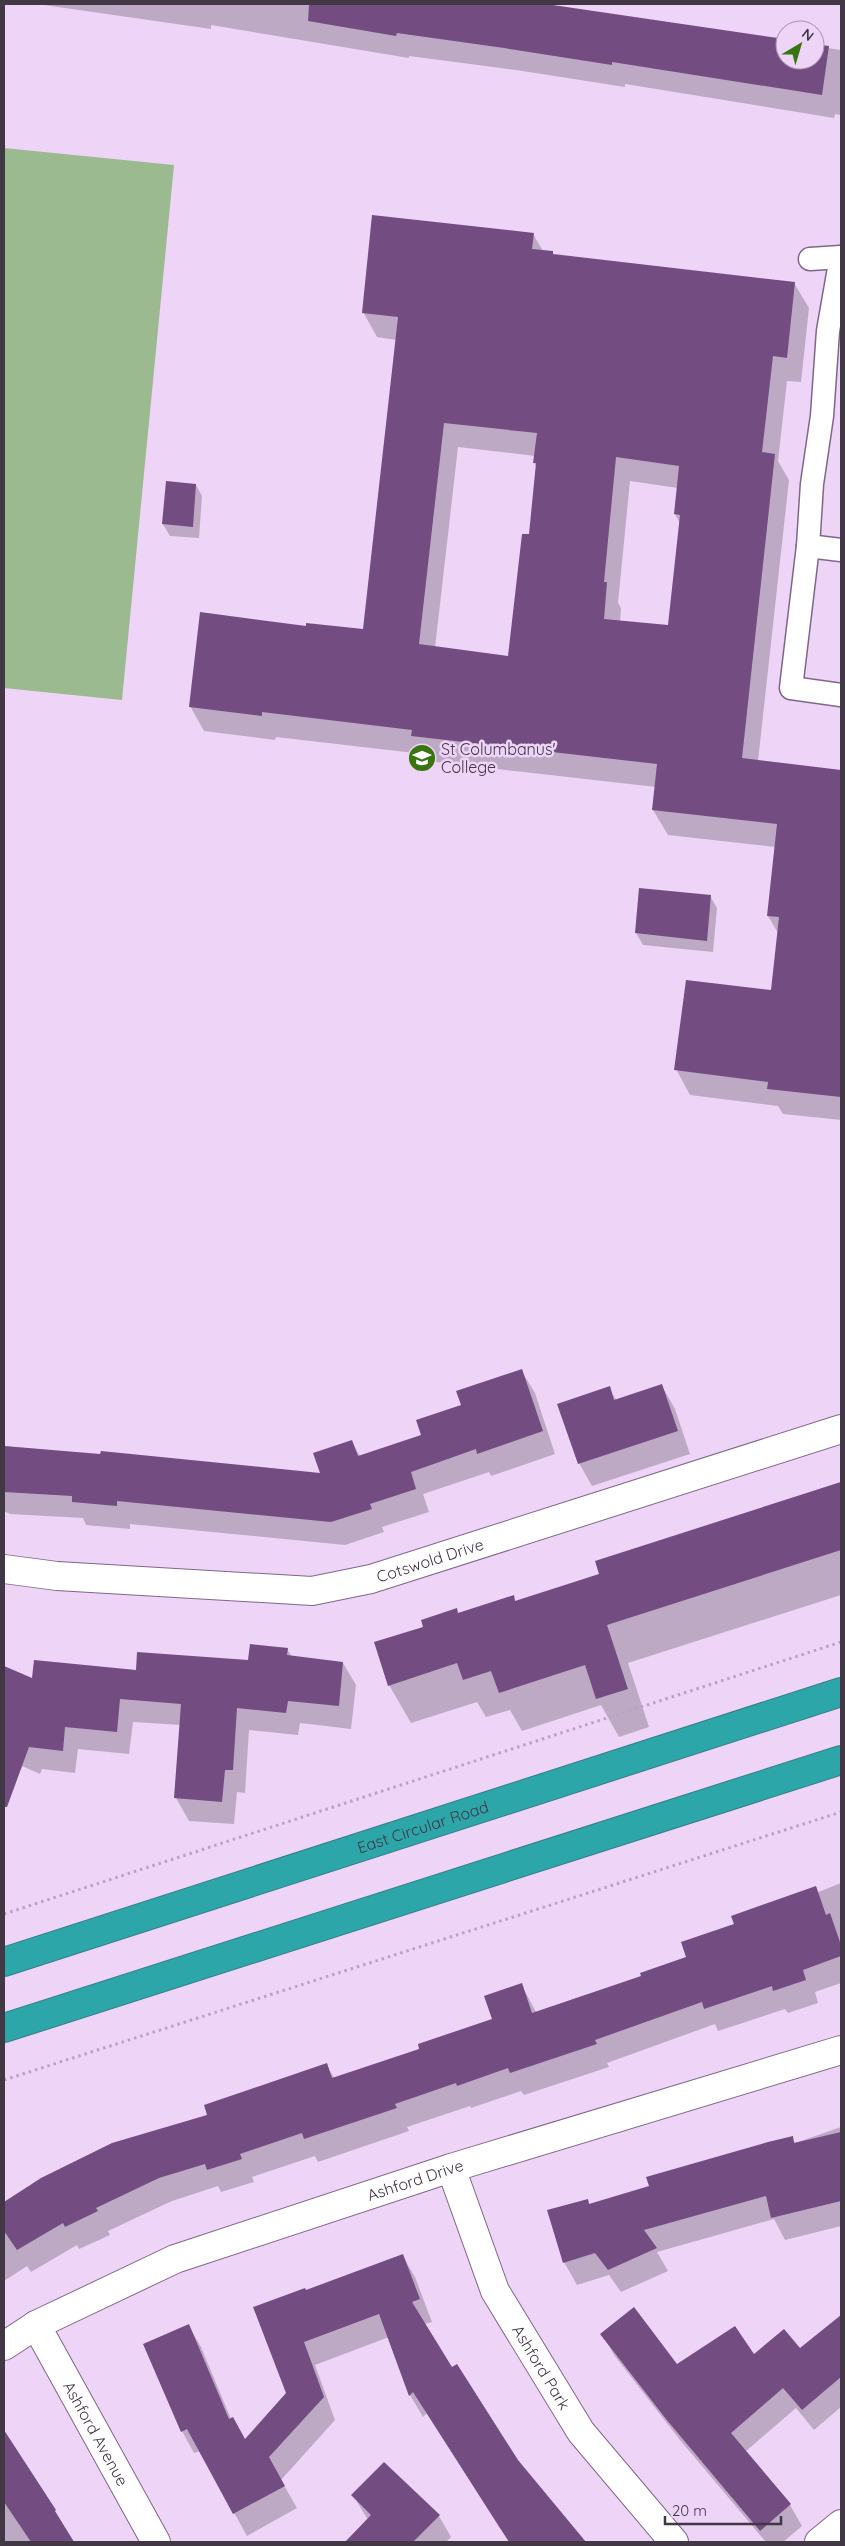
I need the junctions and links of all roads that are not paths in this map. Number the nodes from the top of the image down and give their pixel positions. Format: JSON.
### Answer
{"nodes":[{"id":1,"x":841,"y":257,"type":"edge"},
{"id":2,"x":810,"y":259,"type":"dead end"},
{"id":3,"x":808,"y":546,"type":"junction"},
{"id":4,"x":841,"y":550,"type":"edge"},
{"id":5,"x":841,"y":695,"type":"edge"},
{"id":6,"x":841,"y":1429,"type":"edge"},
{"id":7,"x":4,"y":1568,"type":"edge"},
{"id":8,"x":841,"y":1692,"type":"edge"},
{"id":9,"x":841,"y":1760,"type":"edge"},
{"id":10,"x":4,"y":1962,"type":"edge"},
{"id":11,"x":4,"y":2028,"type":"edge"},
{"id":12,"x":841,"y":2050,"type":"edge"},
{"id":13,"x":451,"y":2168,"type":"junction"},
{"id":14,"x":36,"y":2325,"type":"junction"},
{"id":15,"x":4,"y":2346,"type":"edge"},
{"id":16,"x":841,"y":2524,"type":"edge"},
{"id":17,"x":156,"y":2542,"type":"edge"},
{"id":18,"x":674,"y":2542,"type":"edge"},
{"id":19,"x":819,"y":2542,"type":"edge"}],
"edges":[{"from":1,"to":2,"type":"lane"},
{"from":1,"to":3,"type":"lane"},
{"from":3,"to":4,"type":"lane"},
{"from":3,"to":5,"type":"lane"},
{"from":6,"to":7,"type":"street","name":"Cotswold Drive"},
{"from":8,"to":10,"type":"highway","name":"East Circular Road"},
{"from":9,"to":11,"type":"highway"},
{"from":12,"to":13,"type":"street","name":"Ashford Drive"},
{"from":13,"to":14,"type":"street","name":"Ashford Drive"},
{"from":13,"to":18,"type":"street","name":"Ashford Park"},
{"from":14,"to":15,"type":"street","name":"Ashford Drive"},
{"from":14,"to":17,"type":"street","name":"Ashford Avenue"},
{"from":16,"to":19,"type":"street"}]}
